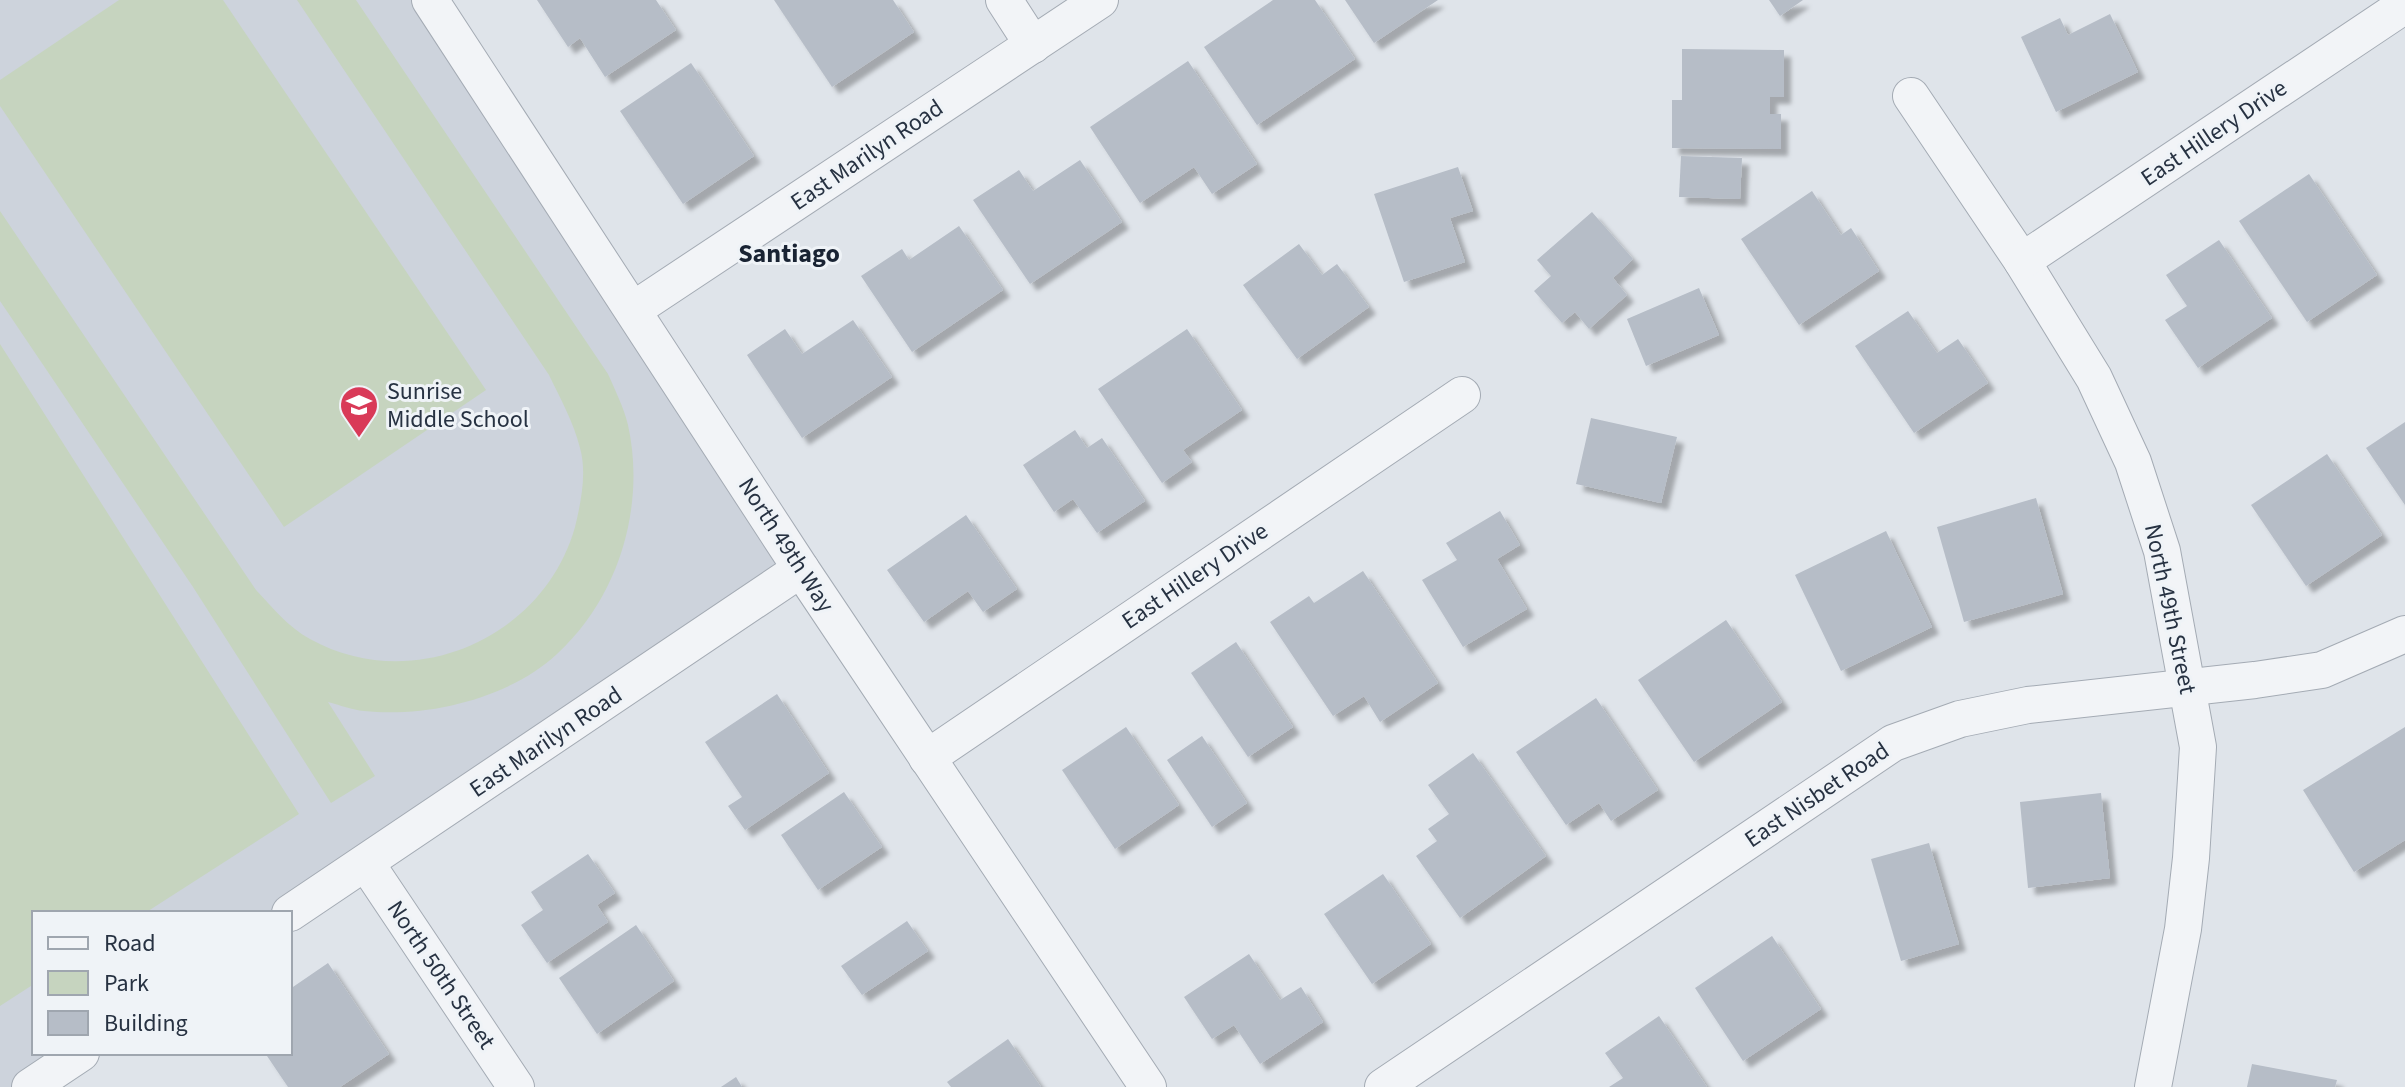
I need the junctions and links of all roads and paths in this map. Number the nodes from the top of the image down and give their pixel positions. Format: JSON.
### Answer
{"nodes":[{"id":1,"x":430,"y":0,"type":"edge"},
{"id":2,"x":1004,"y":0,"type":"edge"},
{"id":3,"x":1100,"y":0,"type":"edge"},
{"id":4,"x":2405,"y":5,"type":"edge"},
{"id":5,"x":1033,"y":45,"type":"junction"},
{"id":6,"x":1911,"y":96,"type":"dead end"},
{"id":7,"x":2022,"y":261,"type":"junction"},
{"id":8,"x":633,"y":310,"type":"junction"},
{"id":9,"x":1462,"y":395,"type":"dead end"},
{"id":10,"x":801,"y":569,"type":"junction"},
{"id":11,"x":2405,"y":634,"type":"edge"},
{"id":12,"x":2188,"y":688,"type":"junction"},
{"id":13,"x":927,"y":758,"type":"junction"},
{"id":14,"x":366,"y":863,"type":"junction"},
{"id":15,"x":292,"y":912,"type":"edge"},
{"id":16,"x":78,"y":1055,"type":"edge"},
{"id":17,"x":30,"y":1087,"type":"edge"},
{"id":18,"x":516,"y":1087,"type":"edge"},
{"id":19,"x":1148,"y":1087,"type":"edge"},
{"id":20,"x":1383,"y":1087,"type":"edge"},
{"id":21,"x":2153,"y":1087,"type":"edge"}],
"edges":[{"from":1,"to":8,"type":"street","name":"North 49th Way"},
{"from":2,"to":5,"type":"street"},
{"from":3,"to":5,"type":"street","name":"East Marilyn Road"},
{"from":4,"to":7,"type":"street","name":"East Hillery Drive"},
{"from":5,"to":8,"type":"street","name":"East Marilyn Road"},
{"from":6,"to":7,"type":"street","name":"North 49th Street"},
{"from":7,"to":12,"type":"street","name":"North 49th Street"},
{"from":8,"to":10,"type":"street","name":"North 49th Way"},
{"from":9,"to":13,"type":"street","name":"East Hillery Drive"},
{"from":10,"to":13,"type":"street","name":"North 49th Way"},
{"from":10,"to":14,"type":"street","name":"East Marilyn Road"},
{"from":11,"to":12,"type":"street","name":"East Nisbet Road"},
{"from":12,"to":20,"type":"street","name":"East Nisbet Road"},
{"from":12,"to":21,"type":"street","name":"North 49th Street"},
{"from":13,"to":19,"type":"street","name":"North 49th Way"},
{"from":14,"to":15,"type":"street","name":"East Marilyn Road"},
{"from":14,"to":18,"type":"street","name":"North 50th Street"},
{"from":16,"to":17,"type":"street"}]}
